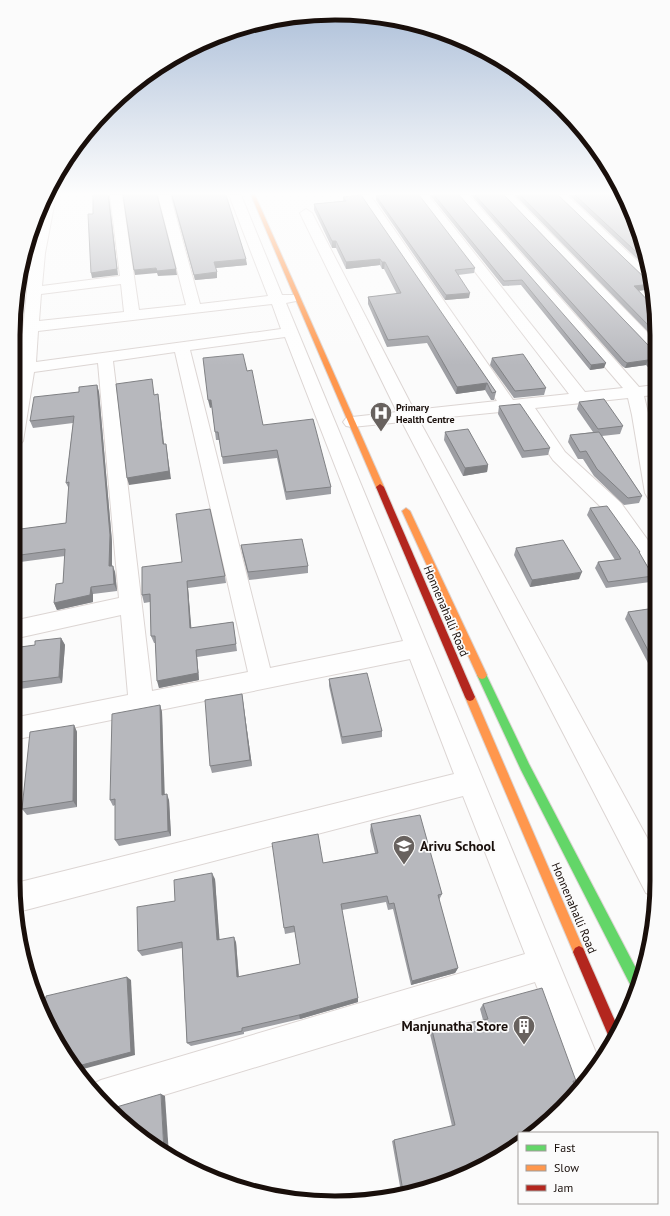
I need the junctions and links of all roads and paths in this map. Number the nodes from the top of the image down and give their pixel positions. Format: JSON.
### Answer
{"nodes":[{"id":1,"x":124,"y":252,"type":"edge"},
{"id":2,"x":179,"y":252,"type":"edge"},
{"id":3,"x":264,"y":252,"type":"edge"},
{"id":4,"x":272,"y":252,"type":"edge"},
{"id":5,"x":325,"y":252,"type":"edge"},
{"id":6,"x":405,"y":252,"type":"edge"},
{"id":7,"x":466,"y":252,"type":"edge"},
{"id":8,"x":513,"y":252,"type":"edge"},
{"id":9,"x":563,"y":252,"type":"edge"},
{"id":10,"x":621,"y":252,"type":"edge"},
{"id":11,"x":31,"y":253,"type":"edge"},
{"id":12,"x":639,"y":255,"type":"edge"},
{"id":13,"x":627,"y":257,"type":"junction"},
{"id":14,"x":644,"y":274,"type":"edge"},
{"id":15,"x":128,"y":279,"type":"junction"},
{"id":16,"x":24,"y":286,"type":"edge"},
{"id":17,"x":34,"y":287,"type":"junction"},
{"id":18,"x":288,"y":298,"type":"junction"},
{"id":19,"x":194,"y":308,"type":"junction"},
{"id":20,"x":132,"y":316,"type":"junction"},
{"id":21,"x":27,"y":322,"type":"junction"},
{"id":22,"x":290,"y":332,"type":"junction"},
{"id":23,"x":650,"y":343,"type":"edge"},
{"id":24,"x":182,"y":348,"type":"junction"},
{"id":25,"x":105,"y":358,"type":"junction"},
{"id":26,"x":27,"y":368,"type":"junction"},
{"id":27,"x":650,"y":390,"type":"edge"},
{"id":28,"x":634,"y":391,"type":"junction"},
{"id":29,"x":581,"y":398,"type":"junction"},
{"id":30,"x":516,"y":405,"type":"junction"},
{"id":31,"x":20,"y":407,"type":"edge"},
{"id":32,"x":408,"y":416,"type":"junction"},
{"id":33,"x":362,"y":421,"type":"junction"},
{"id":34,"x":650,"y":465,"type":"edge"},
{"id":35,"x":403,"y":505,"type":"dead end"},
{"id":36,"x":650,"y":559,"type":"edge"},
{"id":37,"x":131,"y":604,"type":"junction"},
{"id":38,"x":20,"y":628,"type":"edge"},
{"id":39,"x":417,"y":648,"type":"junction"},
{"id":40,"x":261,"y":679,"type":"junction"},
{"id":41,"x":141,"y":703,"type":"junction"},
{"id":42,"x":20,"y":728,"type":"edge"},
{"id":43,"x":471,"y":782,"type":"junction"},
{"id":44,"x":650,"y":872,"type":"edge"},
{"id":45,"x":21,"y":897,"type":"edge"},
{"id":46,"x":544,"y":964,"type":"junction"},
{"id":47,"x":634,"y":978,"type":"edge"},
{"id":48,"x":613,"y":1029,"type":"edge"},
{"id":49,"x":587,"y":1071,"type":"edge"},
{"id":50,"x":104,"y":1096,"type":"edge"}],
"edges":[{"from":1,"to":15,"type":"street"},
{"from":2,"to":19,"type":"street"},
{"from":3,"to":18,"type":"street"},
{"from":4,"to":18,"type":"street","name":"Honnenahalli Road"},
{"from":5,"to":32,"type":"street"},
{"from":6,"to":30,"type":"street"},
{"from":7,"to":29,"type":"street"},
{"from":8,"to":28,"type":"street"},
{"from":9,"to":23,"type":"street"},
{"from":10,"to":13,"type":"street"},
{"from":11,"to":17,"type":"street"},
{"from":12,"to":13,"type":"street"},
{"from":13,"to":14,"type":"street"},
{"from":15,"to":17,"type":"street"},
{"from":15,"to":20,"type":"street"},
{"from":16,"to":17,"type":"street"},
{"from":17,"to":21,"type":"street"},
{"from":18,"to":19,"type":"street"},
{"from":18,"to":22,"type":"street"},
{"from":18,"to":33,"type":"street","name":"Honnenahalli Road"},
{"from":19,"to":20,"type":"street"},
{"from":20,"to":21,"type":"street"},
{"from":21,"to":26,"type":"street"},
{"from":22,"to":24,"type":"street"},
{"from":22,"to":39,"type":"street"},
{"from":24,"to":25,"type":"street"},
{"from":24,"to":40,"type":"street"},
{"from":25,"to":26,"type":"street"},
{"from":25,"to":37,"type":"street"},
{"from":26,"to":31,"type":"street"},
{"from":27,"to":28,"type":"street"},
{"from":28,"to":29,"type":"street"},
{"from":28,"to":34,"type":"street"},
{"from":29,"to":30,"type":"street"},
{"from":30,"to":32,"type":"street"},
{"from":30,"to":36,"type":"street"},
{"from":32,"to":33,"type":"street"},
{"from":32,"to":44,"type":"street"},
{"from":33,"to":48,"type":"street","name":"Honnenahalli Road"},
{"from":35,"to":47,"type":"street","name":"Honnenahalli Road"},
{"from":37,"to":38,"type":"street"},
{"from":37,"to":41,"type":"street"},
{"from":39,"to":40,"type":"street"},
{"from":39,"to":43,"type":"street"},
{"from":40,"to":41,"type":"street"},
{"from":41,"to":42,"type":"street"},
{"from":43,"to":45,"type":"street"},
{"from":43,"to":46,"type":"street"},
{"from":46,"to":49,"type":"street"},
{"from":46,"to":50,"type":"street"}]}
